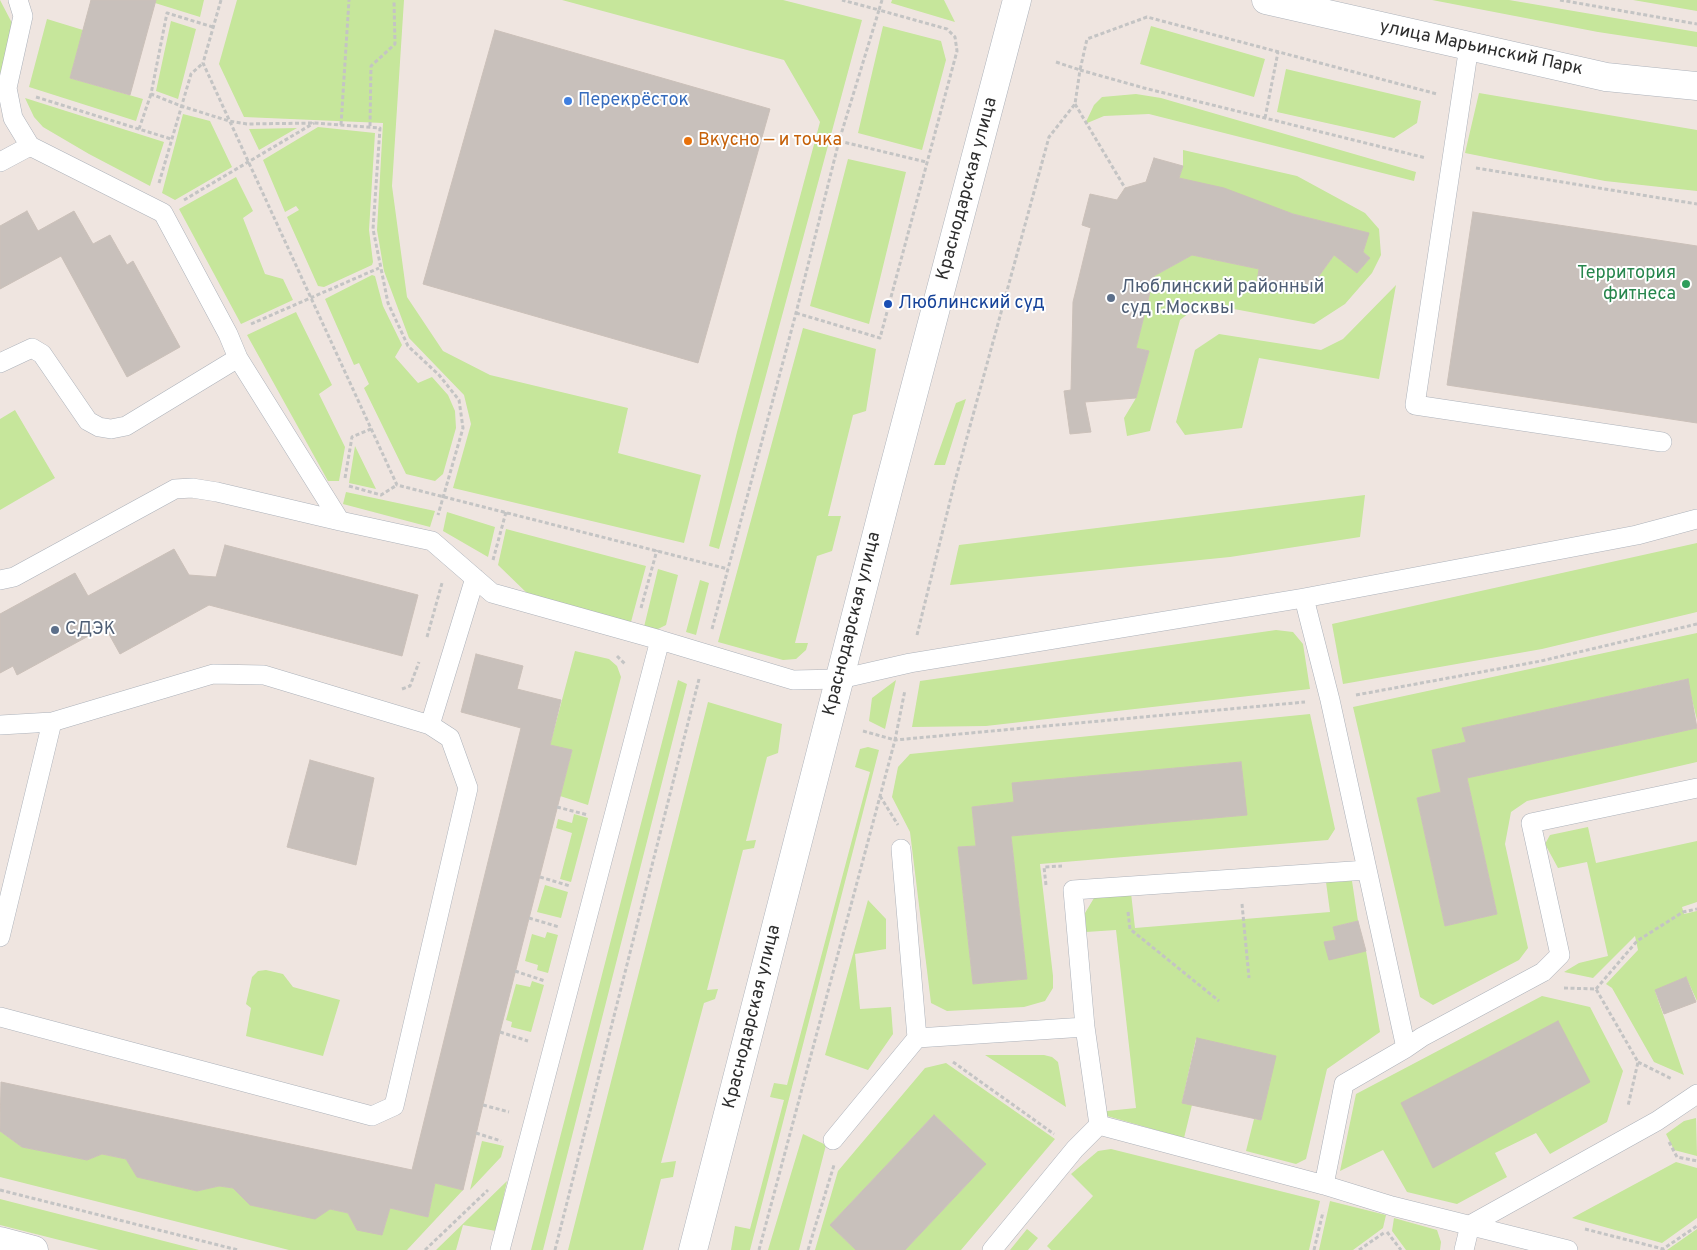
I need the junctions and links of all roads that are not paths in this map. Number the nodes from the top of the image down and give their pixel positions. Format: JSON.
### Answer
{"nodes":[{"id":1,"x":18,"y":0,"type":"edge"},
{"id":2,"x":1017,"y":0,"type":"edge"},
{"id":3,"x":1266,"y":0,"type":"edge"},
{"id":4,"x":1469,"y":46,"type":"junction"},
{"id":5,"x":1697,"y":86,"type":"edge"},
{"id":6,"x":30,"y":146,"type":"junction"},
{"id":7,"x":0,"y":162,"type":"edge"},
{"id":8,"x":238,"y":358,"type":"junction"},
{"id":9,"x":0,"y":363,"type":"edge"},
{"id":10,"x":1662,"y":442,"type":"dead end"},
{"id":11,"x":1697,"y":519,"type":"edge"},
{"id":12,"x":340,"y":521,"type":"junction"},
{"id":13,"x":0,"y":580,"type":"edge"},
{"id":14,"x":480,"y":583,"type":"junction"},
{"id":15,"x":1304,"y":598,"type":"junction"},
{"id":16,"x":660,"y":640,"type":"junction"},
{"id":17,"x":840,"y":679,"type":"junction"},
{"id":18,"x":52,"y":722,"type":"junction"},
{"id":19,"x":0,"y":725,"type":"edge"},
{"id":20,"x":430,"y":725,"type":"junction"},
{"id":21,"x":1697,"y":788,"type":"edge"},
{"id":22,"x":901,"y":849,"type":"dead end"},
{"id":23,"x":1367,"y":870,"type":"junction"},
{"id":24,"x":0,"y":937,"type":"edge"},
{"id":25,"x":0,"y":1017,"type":"edge"},
{"id":26,"x":1085,"y":1027,"type":"junction"},
{"id":27,"x":917,"y":1038,"type":"junction"},
{"id":28,"x":1406,"y":1048,"type":"junction"},
{"id":29,"x":1697,"y":1094,"type":"edge"},
{"id":30,"x":1099,"y":1125,"type":"junction"},
{"id":31,"x":833,"y":1140,"type":"dead end"},
{"id":32,"x":1324,"y":1185,"type":"junction"},
{"id":33,"x":1470,"y":1225,"type":"junction"},
{"id":34,"x":0,"y":1241,"type":"edge"},
{"id":35,"x":34,"y":1250,"type":"edge"},
{"id":36,"x":500,"y":1250,"type":"edge"},
{"id":37,"x":693,"y":1250,"type":"edge"},
{"id":38,"x":992,"y":1250,"type":"edge"},
{"id":39,"x":1464,"y":1250,"type":"edge"},
{"id":40,"x":1568,"y":1250,"type":"edge"}],
"edges":[{"from":1,"to":6,"type":"lane"},
{"from":2,"to":17,"type":"street","name":"Краснодарская улица"},
{"from":3,"to":4,"type":"street","name":"улица Марьинский Парк"},
{"from":4,"to":5,"type":"street","name":"улица Марьинский Парк"},
{"from":4,"to":10,"type":"lane"},
{"from":6,"to":7,"type":"lane"},
{"from":6,"to":8,"type":"lane"},
{"from":8,"to":9,"type":"lane"},
{"from":8,"to":12,"type":"lane"},
{"from":11,"to":15,"type":"lane"},
{"from":12,"to":13,"type":"lane"},
{"from":12,"to":14,"type":"lane"},
{"from":14,"to":16,"type":"lane"},
{"from":14,"to":20,"type":"lane"},
{"from":15,"to":17,"type":"lane"},
{"from":15,"to":23,"type":"lane"},
{"from":16,"to":17,"type":"lane"},
{"from":16,"to":36,"type":"lane"},
{"from":17,"to":37,"type":"street","name":"Краснодарская улица"},
{"from":18,"to":19,"type":"lane"},
{"from":18,"to":20,"type":"lane"},
{"from":18,"to":24,"type":"lane"},
{"from":20,"to":25,"type":"lane"},
{"from":21,"to":28,"type":"lane"},
{"from":22,"to":27,"type":"lane"},
{"from":23,"to":26,"type":"lane"},
{"from":23,"to":28,"type":"lane"},
{"from":26,"to":27,"type":"lane"},
{"from":26,"to":30,"type":"lane"},
{"from":27,"to":31,"type":"lane"},
{"from":28,"to":32,"type":"lane"},
{"from":29,"to":33,"type":"lane"},
{"from":30,"to":32,"type":"lane"},
{"from":30,"to":38,"type":"lane"},
{"from":32,"to":33,"type":"lane"},
{"from":33,"to":39,"type":"lane"},
{"from":33,"to":40,"type":"lane"},
{"from":34,"to":35,"type":"street"}]}
